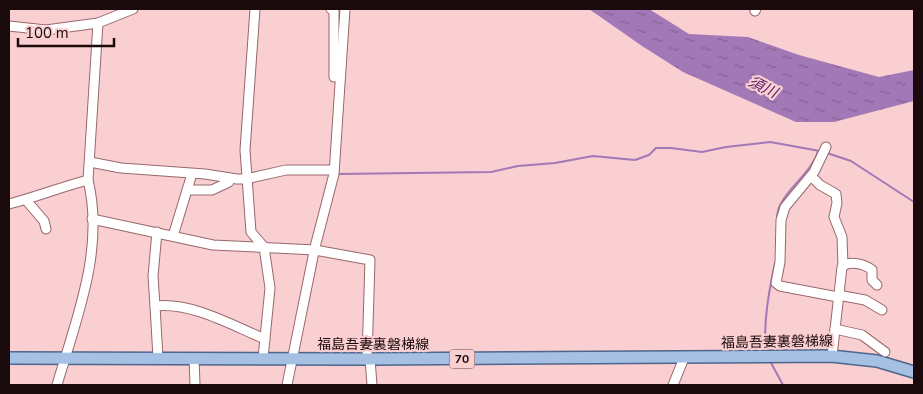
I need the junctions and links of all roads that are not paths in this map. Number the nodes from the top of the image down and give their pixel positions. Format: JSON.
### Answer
{"nodes":[{"id":1,"x":133,"y":9,"type":"edge"},
{"id":2,"x":255,"y":9,"type":"edge"},
{"id":3,"x":331,"y":9,"type":"edge"},
{"id":4,"x":345,"y":9,"type":"edge"},
{"id":5,"x":98,"y":23,"type":"junction"},
{"id":6,"x":9,"y":26,"type":"edge"},
{"id":7,"x":339,"y":87,"type":"junction"},
{"id":8,"x":826,"y":147,"type":"dead end"},
{"id":9,"x":90,"y":162,"type":"junction"},
{"id":10,"x":334,"y":170,"type":"junction"},
{"id":11,"x":191,"y":176,"type":"dead end"},
{"id":12,"x":811,"y":176,"type":"junction"},
{"id":13,"x":246,"y":179,"type":"junction"},
{"id":14,"x":88,"y":180,"type":"junction"},
{"id":15,"x":229,"y":182,"type":"dead end"},
{"id":16,"x":187,"y":190,"type":"junction"},
{"id":17,"x":26,"y":200,"type":"junction"},
{"id":18,"x":9,"y":204,"type":"edge"},
{"id":19,"x":92,"y":219,"type":"junction"},
{"id":20,"x":46,"y":229,"type":"dead end"},
{"id":21,"x":157,"y":232,"type":"junction"},
{"id":22,"x":173,"y":236,"type":"junction"},
{"id":23,"x":264,"y":247,"type":"junction"},
{"id":24,"x":315,"y":250,"type":"junction"},
{"id":25,"x":843,"y":266,"type":"junction"},
{"id":26,"x":877,"y":285,"type":"dead end"},
{"id":27,"x":838,"y":296,"type":"junction"},
{"id":28,"x":155,"y":306,"type":"junction"},
{"id":29,"x":882,"y":310,"type":"dead end"},
{"id":30,"x":835,"y":329,"type":"junction"},
{"id":31,"x":264,"y":339,"type":"junction"},
{"id":32,"x":885,"y":352,"type":"dead end"},
{"id":33,"x":832,"y":356,"type":"junction"},
{"id":34,"x":9,"y":358,"type":"edge"},
{"id":35,"x":65,"y":358,"type":"junction"},
{"id":36,"x":158,"y":358,"type":"junction"},
{"id":37,"x":194,"y":358,"type":"junction"},
{"id":38,"x":263,"y":358,"type":"junction"},
{"id":39,"x":294,"y":358,"type":"junction"},
{"id":40,"x":684,"y":358,"type":"junction"},
{"id":41,"x":368,"y":359,"type":"junction"},
{"id":42,"x":914,"y":372,"type":"edge"},
{"id":43,"x":57,"y":385,"type":"edge"},
{"id":44,"x":195,"y":385,"type":"edge"},
{"id":45,"x":287,"y":385,"type":"edge"},
{"id":46,"x":372,"y":385,"type":"edge"},
{"id":47,"x":673,"y":385,"type":"edge"}],
"edges":[{"from":1,"to":5,"type":"street"},
{"from":2,"to":13,"type":"street"},
{"from":3,"to":7,"type":"street"},
{"from":4,"to":7,"type":"street"},
{"from":5,"to":6,"type":"street"},
{"from":5,"to":9,"type":"street"},
{"from":7,"to":10,"type":"street"},
{"from":8,"to":12,"type":"street"},
{"from":9,"to":13,"type":"street"},
{"from":9,"to":14,"type":"street"},
{"from":10,"to":13,"type":"street"},
{"from":10,"to":24,"type":"street"},
{"from":11,"to":16,"type":"street"},
{"from":12,"to":25,"type":"street"},
{"from":12,"to":27,"type":"street"},
{"from":13,"to":23,"type":"street"},
{"from":14,"to":17,"type":"street"},
{"from":14,"to":19,"type":"street"},
{"from":15,"to":16,"type":"street"},
{"from":16,"to":22,"type":"street"},
{"from":17,"to":18,"type":"street"},
{"from":17,"to":20,"type":"street"},
{"from":19,"to":21,"type":"street"},
{"from":19,"to":35,"type":"street"},
{"from":21,"to":22,"type":"street"},
{"from":21,"to":28,"type":"street"},
{"from":22,"to":23,"type":"street"},
{"from":23,"to":24,"type":"street"},
{"from":23,"to":31,"type":"street"},
{"from":24,"to":39,"type":"street"},
{"from":24,"to":41,"type":"street"},
{"from":25,"to":26,"type":"street"},
{"from":25,"to":27,"type":"street"},
{"from":27,"to":29,"type":"street"},
{"from":27,"to":30,"type":"street"},
{"from":28,"to":31,"type":"street"},
{"from":28,"to":36,"type":"street"},
{"from":30,"to":32,"type":"street"},
{"from":30,"to":33,"type":"street"},
{"from":31,"to":38,"type":"street"},
{"from":33,"to":40,"type":"main road","name":"福島吾妻裏磐梯線","number":"70"},
{"from":33,"to":42,"type":"main road","name":"福島吾妻裏磐梯線","number":"70"},
{"from":34,"to":35,"type":"main road","name":"福島吾妻裏磐梯線","number":"70"},
{"from":35,"to":36,"type":"main road","name":"福島吾妻裏磐梯線","number":"70"},
{"from":35,"to":43,"type":"street"},
{"from":36,"to":37,"type":"main road","name":"福島吾妻裏磐梯線","number":"70"},
{"from":37,"to":38,"type":"main road","name":"福島吾妻裏磐梯線","number":"70"},
{"from":37,"to":44,"type":"street"},
{"from":38,"to":39,"type":"main road","name":"福島吾妻裏磐梯線","number":"70"},
{"from":39,"to":41,"type":"main road","name":"福島吾妻裏磐梯線","number":"70"},
{"from":39,"to":45,"type":"street"},
{"from":40,"to":41,"type":"main road","name":"福島吾妻裏磐梯線","number":"70"},
{"from":40,"to":47,"type":"street"},
{"from":41,"to":46,"type":"street"}]}
